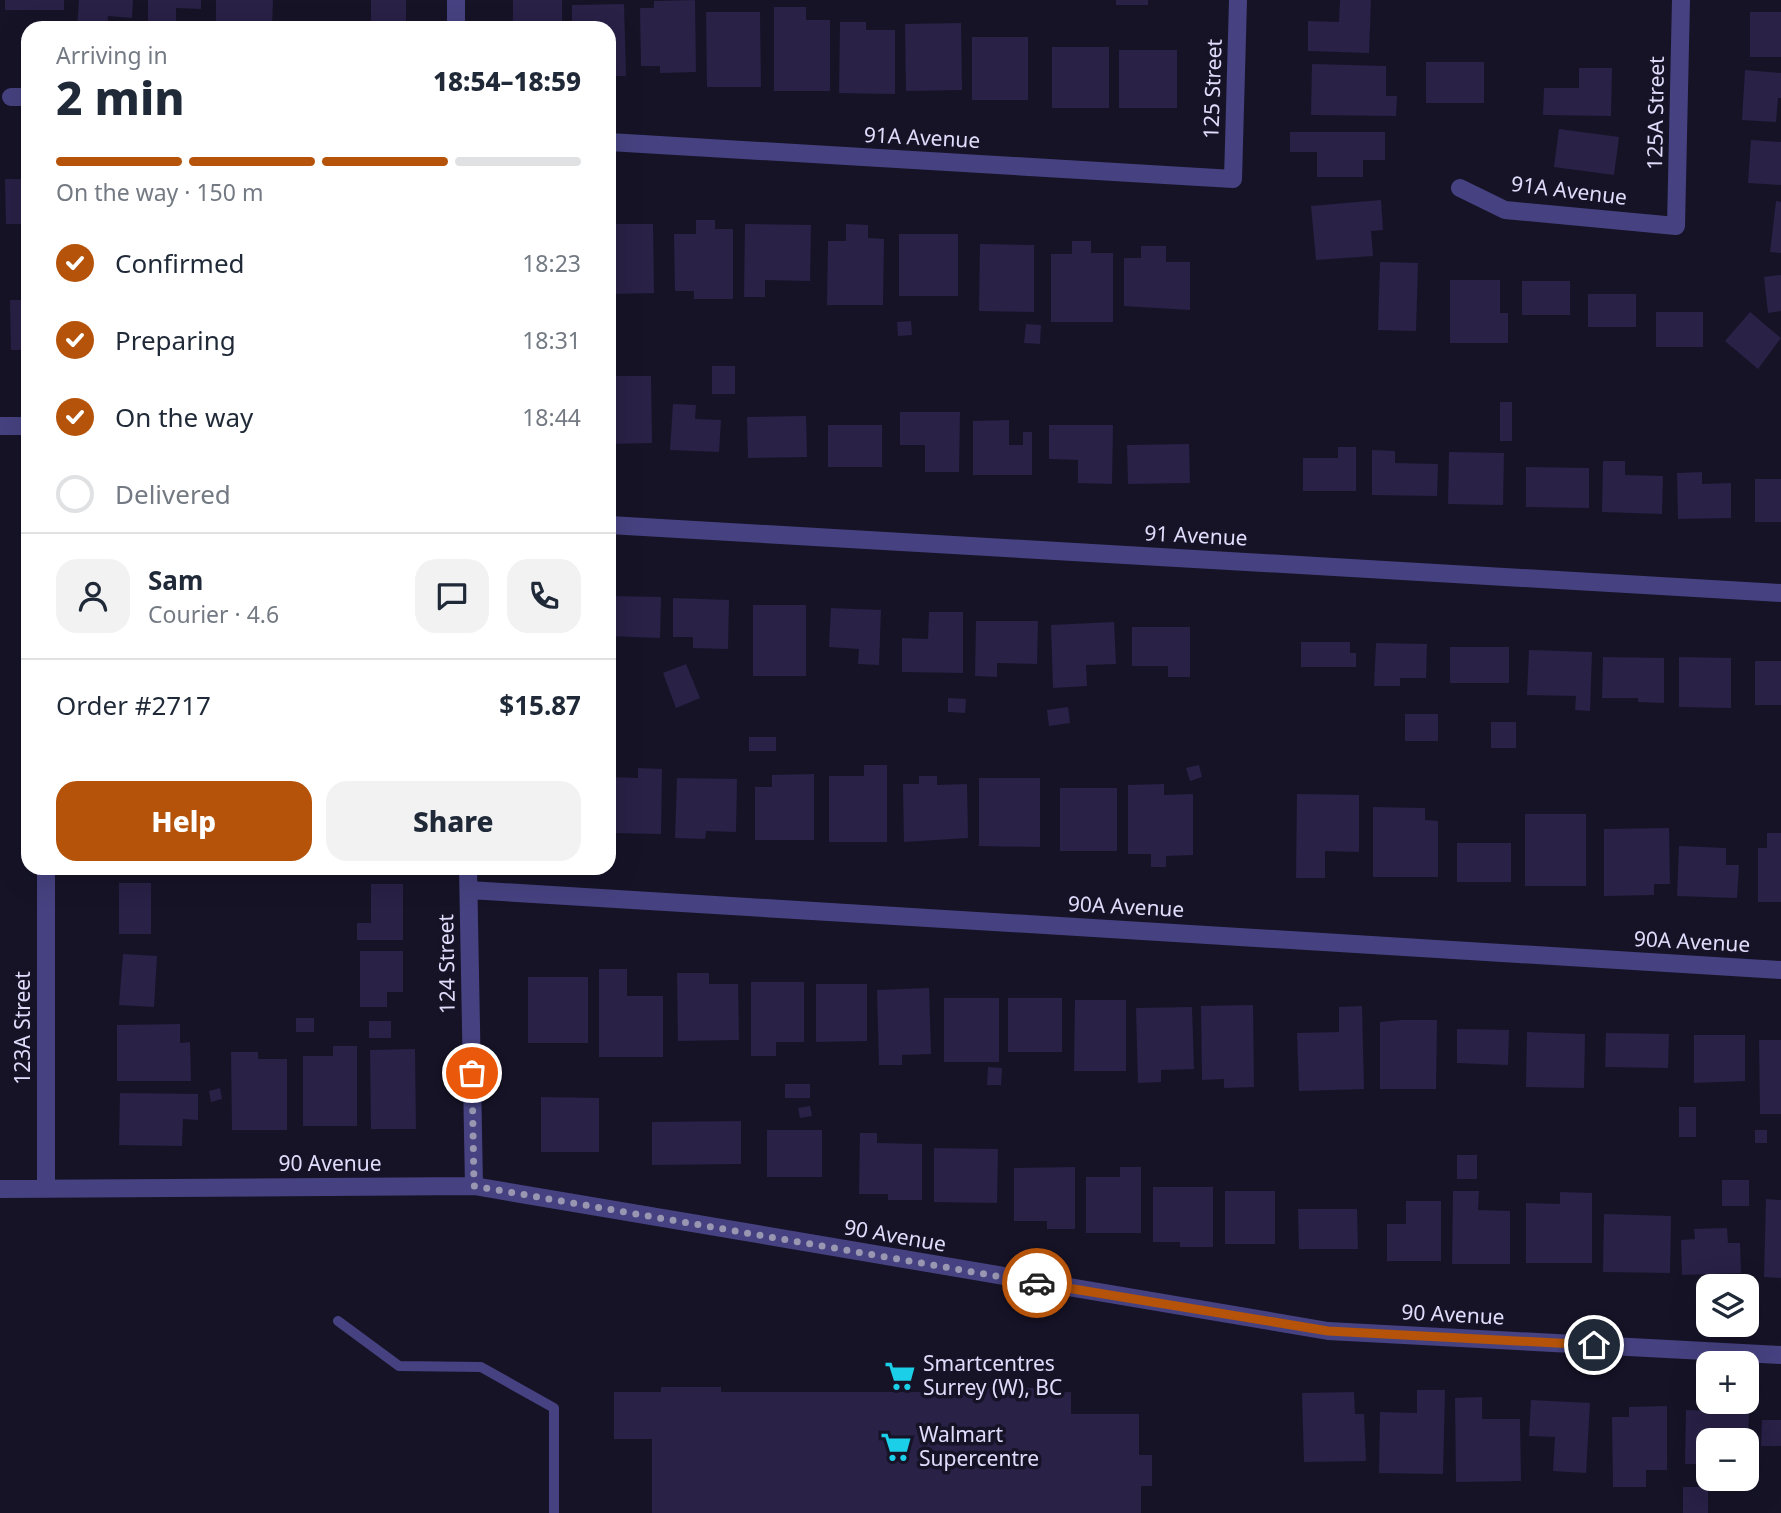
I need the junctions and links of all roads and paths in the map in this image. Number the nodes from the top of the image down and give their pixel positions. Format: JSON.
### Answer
{"nodes":[{"id":1,"x":456,"y":0,"type":"edge"},
{"id":2,"x":1238,"y":0,"type":"edge"},
{"id":3,"x":1681,"y":0,"type":"edge"},
{"id":4,"x":456,"y":21,"type":"edge"},
{"id":5,"x":616,"y":142,"type":"edge"},
{"id":6,"x":1233,"y":179,"type":"joint"},
{"id":7,"x":1460,"y":188,"type":"dead end"},
{"id":8,"x":1676,"y":226,"type":"joint"},
{"id":9,"x":0,"y":426,"type":"edge"},
{"id":10,"x":21,"y":426,"type":"edge"},
{"id":11,"x":616,"y":525,"type":"edge"},
{"id":12,"x":1781,"y":593,"type":"edge"},
{"id":13,"x":46,"y":875,"type":"edge"},
{"id":14,"x":468,"y":875,"type":"edge"},
{"id":15,"x":469,"y":890,"type":"junction"},
{"id":16,"x":1781,"y":970,"type":"edge"},
{"id":17,"x":474,"y":1186,"type":"junction"},
{"id":18,"x":0,"y":1189,"type":"edge"},
{"id":19,"x":46,"y":1189,"type":"junction"},
{"id":20,"x":338,"y":1321,"type":"dead end"},
{"id":21,"x":1781,"y":1355,"type":"edge"},
{"id":22,"x":554,"y":1513,"type":"edge"}],
"edges":[{"from":1,"to":4,"type":"street"},
{"from":2,"to":6,"type":"street","name":"125 Street"},
{"from":3,"to":8,"type":"street","name":"125A Street"},
{"from":5,"to":6,"type":"street","name":"91A Avenue"},
{"from":7,"to":8,"type":"street","name":"91A Avenue"},
{"from":9,"to":10,"type":"street"},
{"from":11,"to":12,"type":"street","name":"91 Avenue"},
{"from":13,"to":19,"type":"street","name":"123A Street"},
{"from":14,"to":15,"type":"street","name":"124 Street"},
{"from":15,"to":16,"type":"street","name":"90A Avenue"},
{"from":15,"to":17,"type":"street","name":"124 Street"},
{"from":17,"to":19,"type":"street","name":"90 Avenue"},
{"from":17,"to":21,"type":"street","name":"90 Avenue"},
{"from":18,"to":19,"type":"street","name":"90 Avenue"},
{"from":20,"to":22,"type":"lane"}]}
